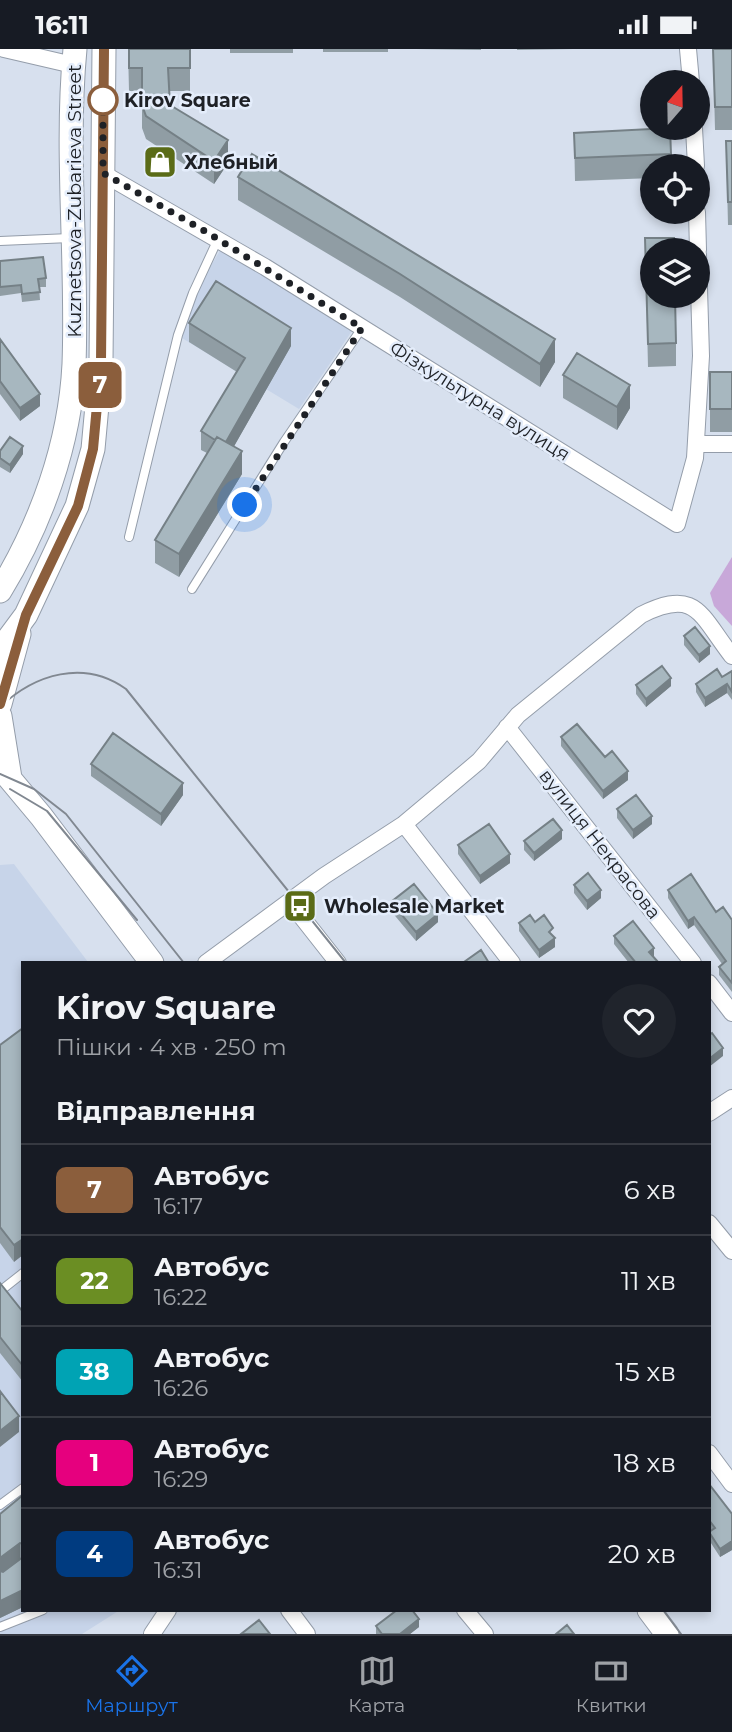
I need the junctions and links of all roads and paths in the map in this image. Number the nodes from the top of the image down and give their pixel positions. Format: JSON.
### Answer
{"nodes":[{"id":1,"x":4,"y":49,"type":"edge"},
{"id":2,"x":104,"y":49,"type":"edge"},
{"id":3,"x":688,"y":49,"type":"edge"},
{"id":4,"x":74,"y":57,"type":"edge"},
{"id":5,"x":690,"y":70,"type":"edge"},
{"id":6,"x":103,"y":173,"type":"junction"},
{"id":7,"x":73,"y":238,"type":"junction"},
{"id":8,"x":218,"y":239,"type":"junction"},
{"id":9,"x":0,"y":240,"type":"edge"},
{"id":10,"x":700,"y":308,"type":"edge"},
{"id":11,"x":362,"y":328,"type":"junction"},
{"id":12,"x":696,"y":444,"type":"junction"},
{"id":13,"x":732,"y":444,"type":"edge"},
{"id":14,"x":128,"y":537,"type":"dead end"},
{"id":15,"x":192,"y":589,"type":"dead end"},
{"id":16,"x":0,"y":591,"type":"edge"},
{"id":17,"x":26,"y":615,"type":"junction"},
{"id":18,"x":0,"y":650,"type":"edge"},
{"id":19,"x":732,"y":656,"type":"edge"},
{"id":20,"x":0,"y":704,"type":"edge"},
{"id":21,"x":0,"y":716,"type":"edge"},
{"id":22,"x":507,"y":727,"type":"junction"},
{"id":23,"x":5,"y":772,"type":"edge"},
{"id":24,"x":404,"y":824,"type":"junction"},
{"id":25,"x":290,"y":902,"type":"junction"},
{"id":26,"x":150,"y":961,"type":"edge"},
{"id":27,"x":208,"y":961,"type":"edge"},
{"id":28,"x":336,"y":961,"type":"edge"},
{"id":29,"x":510,"y":961,"type":"edge"},
{"id":30,"x":690,"y":961,"type":"edge"},
{"id":31,"x":711,"y":986,"type":"edge"},
{"id":32,"x":732,"y":1013,"type":"edge"},
{"id":33,"x":732,"y":1098,"type":"edge"},
{"id":34,"x":711,"y":1112,"type":"edge"},
{"id":35,"x":711,"y":1225,"type":"edge"},
{"id":36,"x":732,"y":1251,"type":"edge"},
{"id":37,"x":21,"y":1274,"type":"edge"},
{"id":38,"x":2,"y":1286,"type":"edge"},
{"id":39,"x":10,"y":1296,"type":"edge"},
{"id":40,"x":711,"y":1456,"type":"edge"},
{"id":41,"x":732,"y":1484,"type":"edge"},
{"id":42,"x":21,"y":1489,"type":"edge"},
{"id":43,"x":0,"y":1505,"type":"edge"},
{"id":44,"x":38,"y":1612,"type":"edge"},
{"id":45,"x":290,"y":1612,"type":"edge"},
{"id":46,"x":467,"y":1612,"type":"edge"},
{"id":47,"x":650,"y":1612,"type":"edge"},
{"id":48,"x":160,"y":1621,"type":"edge"},
{"id":49,"x":0,"y":1627,"type":"edge"},
{"id":50,"x":171,"y":1634,"type":"edge"},
{"id":51,"x":307,"y":1634,"type":"edge"},
{"id":52,"x":485,"y":1634,"type":"edge"},
{"id":53,"x":667,"y":1634,"type":"edge"}],
"edges":[{"from":1,"to":4,"type":"street"},
{"from":2,"to":6,"type":"main road","name":"Kuznetsova-Zubarieva Street"},
{"from":3,"to":5,"type":"street"},
{"from":4,"to":7,"type":"main road","name":"Kuznetsova-Zubarieva Street"},
{"from":6,"to":8,"type":"street","name":"Фізкультурна вулиця"},
{"from":6,"to":17,"type":"main road","name":"Kuznetsova-Zubarieva Street"},
{"from":7,"to":9,"type":"lane"},
{"from":7,"to":16,"type":"main road","name":"Kuznetsova-Zubarieva Street"},
{"from":8,"to":11,"type":"street","name":"Фізкультурна вулиця"},
{"from":8,"to":14,"type":"lane"},
{"from":10,"to":12,"type":"street"},
{"from":11,"to":12,"type":"street","name":"Фізкультурна вулиця"},
{"from":11,"to":15,"type":"lane"},
{"from":12,"to":13,"type":"street"},
{"from":17,"to":18,"type":"main road","name":"Kuznetsova-Zubarieva Street"},
{"from":17,"to":20,"type":"main road"},
{"from":19,"to":22,"type":"street"},
{"from":21,"to":23,"type":"main road"},
{"from":22,"to":24,"type":"street"},
{"from":22,"to":30,"type":"street","name":"вулиця Некрасова"},
{"from":23,"to":26,"type":"main road"},
{"from":24,"to":25,"type":"street"},
{"from":24,"to":29,"type":"street"},
{"from":25,"to":27,"type":"street"},
{"from":25,"to":28,"type":"street"},
{"from":31,"to":32,"type":"street"},
{"from":33,"to":34,"type":"street"},
{"from":35,"to":36,"type":"street"},
{"from":37,"to":38,"type":"lane"},
{"from":38,"to":39,"type":"lane"},
{"from":40,"to":41,"type":"street"},
{"from":42,"to":43,"type":"lane"},
{"from":44,"to":49,"type":"lane"},
{"from":45,"to":51,"type":"street"},
{"from":46,"to":52,"type":"street"},
{"from":47,"to":53,"type":"main road"},
{"from":48,"to":50,"type":"street"}]}
